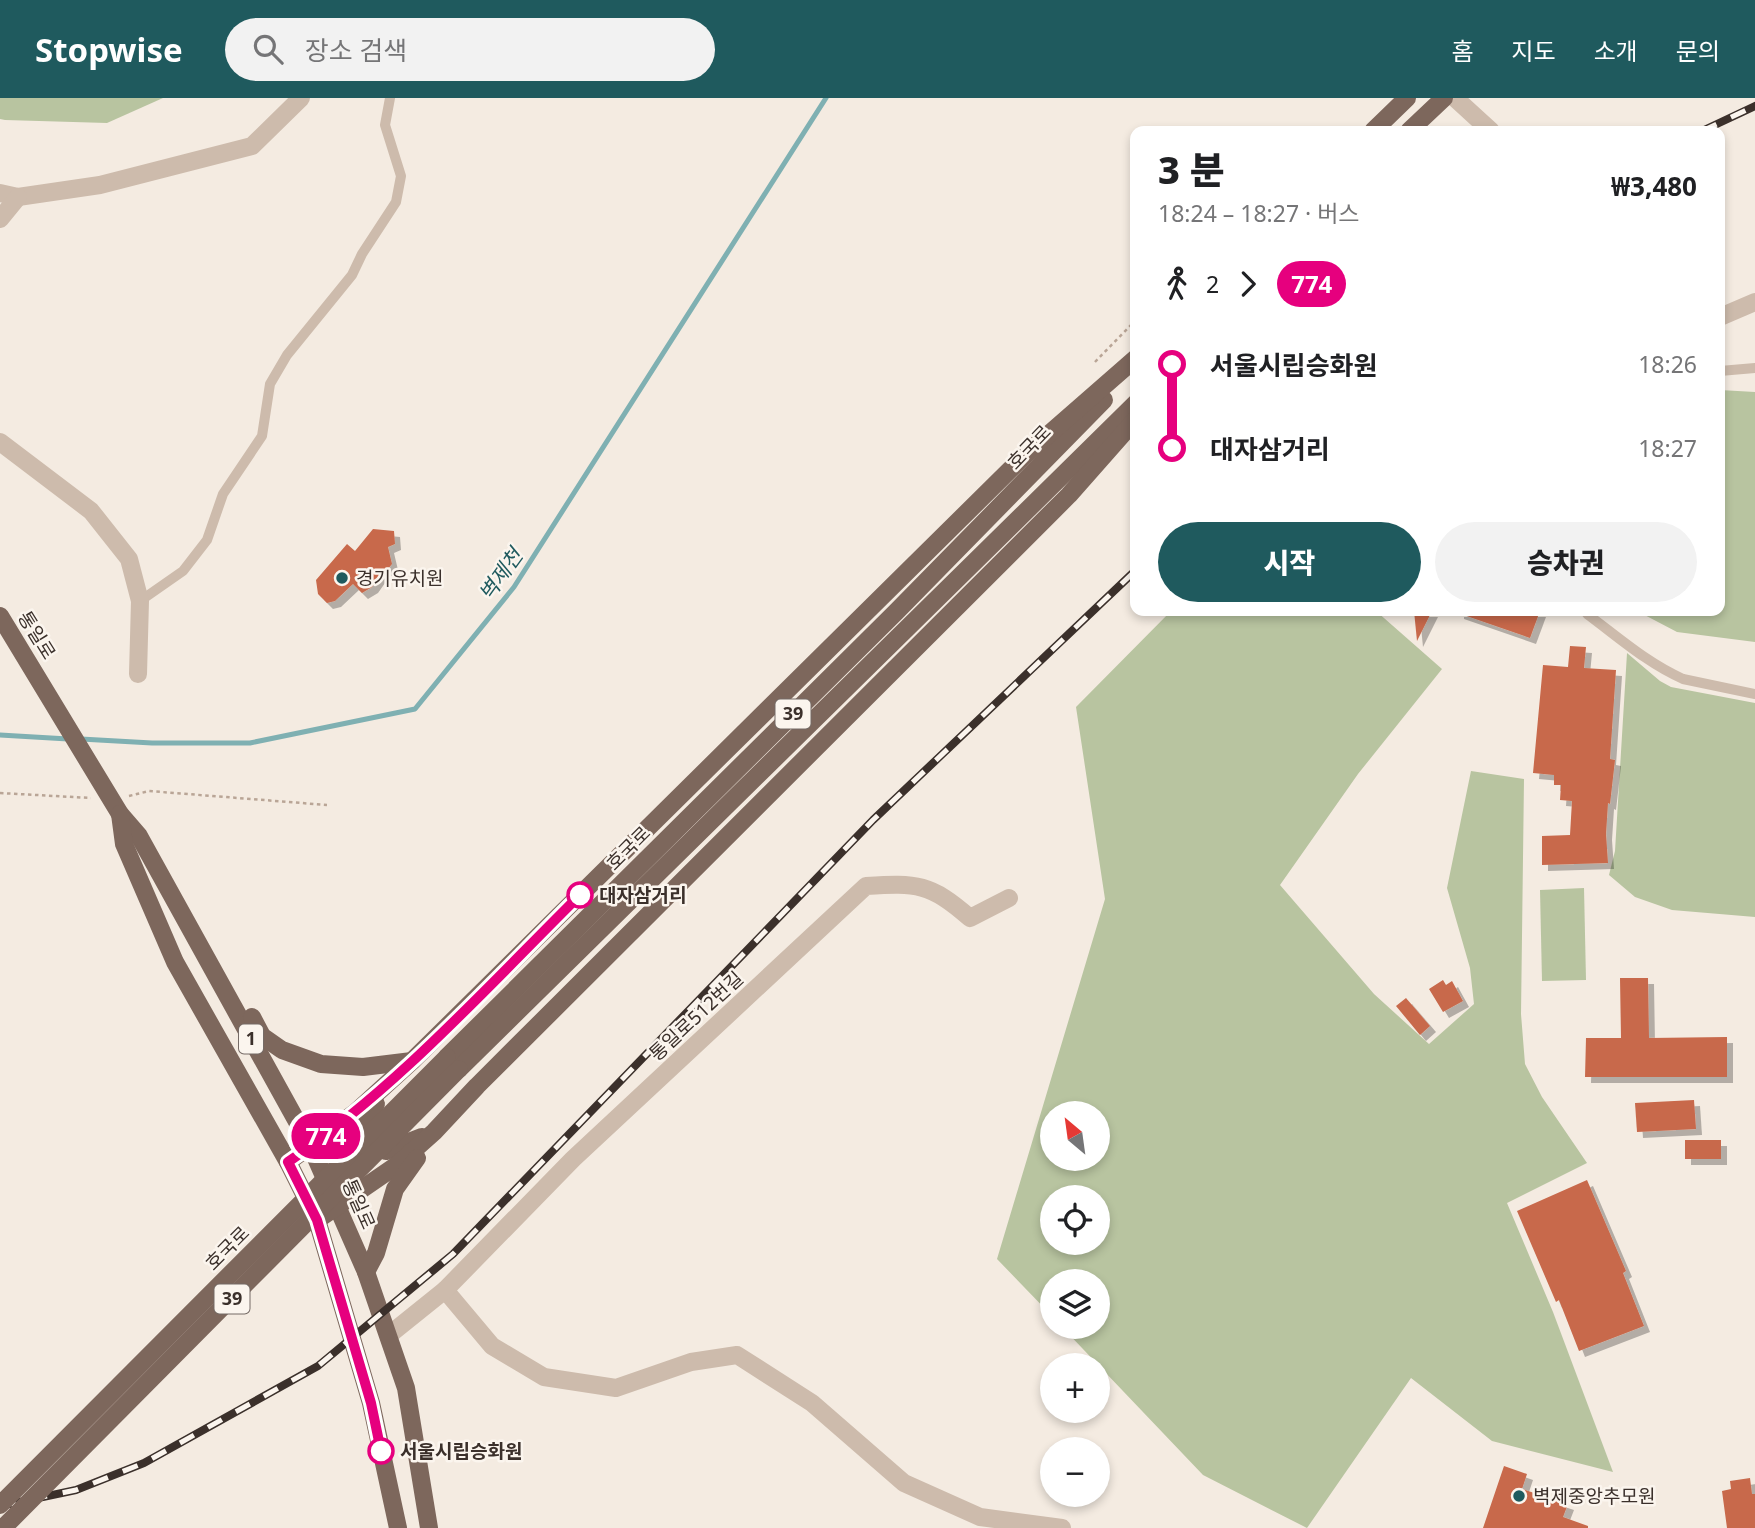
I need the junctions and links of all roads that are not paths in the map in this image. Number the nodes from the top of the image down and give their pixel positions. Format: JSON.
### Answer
{"nodes":[{"id":1,"x":301,"y":98,"type":"edge"},
{"id":2,"x":390,"y":98,"type":"edge"},
{"id":3,"x":1407,"y":98,"type":"edge"},
{"id":4,"x":1444,"y":98,"type":"edge"},
{"id":5,"x":1455,"y":98,"type":"edge"},
{"id":6,"x":1378,"y":126,"type":"edge"},
{"id":7,"x":1414,"y":126,"type":"edge"},
{"id":8,"x":1486,"y":126,"type":"edge"},
{"id":9,"x":9,"y":195,"type":"edge"},
{"id":10,"x":0,"y":219,"type":"edge"},
{"id":11,"x":1755,"y":302,"type":"edge"},
{"id":12,"x":1725,"y":315,"type":"edge"},
{"id":13,"x":1130,"y":363,"type":"edge"},
{"id":14,"x":1755,"y":368,"type":"edge"},
{"id":15,"x":1725,"y":371,"type":"edge"},
{"id":16,"x":1130,"y":373,"type":"edge"},
{"id":17,"x":1130,"y":409,"type":"edge"},
{"id":18,"x":1130,"y":426,"type":"edge"},
{"id":19,"x":0,"y":442,"type":"edge"},
{"id":20,"x":140,"y":601,"type":"junction"},
{"id":21,"x":0,"y":616,"type":"edge"},
{"id":22,"x":1590,"y":616,"type":"edge"},
{"id":23,"x":138,"y":674,"type":"dead end"},
{"id":24,"x":1755,"y":694,"type":"edge"},
{"id":25,"x":116,"y":807,"type":"junction"},
{"id":26,"x":1009,"y":898,"type":"dead end"},
{"id":27,"x":186,"y":920,"type":"junction"},
{"id":28,"x":412,"y":1061,"type":"junction"},
{"id":29,"x":453,"y":1063,"type":"junction"},
{"id":30,"x":434,"y":1132,"type":"junction"},
{"id":31,"x":311,"y":1147,"type":"junction"},
{"id":32,"x":288,"y":1162,"type":"junction"},
{"id":33,"x":338,"y":1207,"type":"junction"},
{"id":34,"x":317,"y":1220,"type":"junction"},
{"id":35,"x":366,"y":1272,"type":"junction"},
{"id":36,"x":445,"y":1290,"type":"junction"},
{"id":37,"x":389,"y":1335,"type":"junction"},
{"id":38,"x":0,"y":1505,"type":"edge"},
{"id":39,"x":3,"y":1528,"type":"edge"},
{"id":40,"x":398,"y":1528,"type":"edge"},
{"id":41,"x":429,"y":1528,"type":"edge"},
{"id":42,"x":1062,"y":1528,"type":"edge"}],
"edges":[{"from":1,"to":9,"type":"street"},
{"from":2,"to":20,"type":"lane"},
{"from":3,"to":6,"type":"main road"},
{"from":4,"to":7,"type":"main road"},
{"from":5,"to":8,"type":"street"},
{"from":9,"to":10,"type":"street"},
{"from":11,"to":12,"type":"street"},
{"from":13,"to":28,"type":"main road"},
{"from":14,"to":15,"type":"lane"},
{"from":16,"to":29,"type":"main road","name":"호국로","number":"39"},
{"from":17,"to":29,"type":"main road","name":"호국로","number":"39"},
{"from":18,"to":30,"type":"main road"},
{"from":19,"to":20,"type":"street"},
{"from":20,"to":23,"type":"street"},
{"from":21,"to":25,"type":"main road","name":"통일로","number":"1"},
{"from":22,"to":24,"type":"lane"},
{"from":25,"to":27,"type":"main road","name":"통일로","number":"1"},
{"from":25,"to":32,"type":"main road","name":"통일로","number":"1"},
{"from":26,"to":36,"type":"street","name":"통일로512번길"},
{"from":27,"to":28,"type":"main road"},
{"from":27,"to":31,"type":"main road","name":"통일로","number":"1"},
{"from":28,"to":30,"type":"main road"},
{"from":28,"to":31,"type":"main road"},
{"from":29,"to":38,"type":"main road","name":"호국로","number":"39","bridge":true},
{"from":29,"to":39,"type":"main road","name":"호국로","number":"39","bridge":true},
{"from":30,"to":33,"type":"main road"},
{"from":30,"to":35,"type":"main road"},
{"from":31,"to":32,"type":"main road"},
{"from":31,"to":33,"type":"main road","name":"통일로","number":"1"},
{"from":32,"to":34,"type":"main road","name":"통일로","number":"1"},
{"from":33,"to":34,"type":"main road"},
{"from":33,"to":35,"type":"main road","name":"통일로","number":"1"},
{"from":34,"to":40,"type":"main road","name":"통일로","number":"1"},
{"from":35,"to":37,"type":"main road","name":"통일로","number":"1"},
{"from":36,"to":37,"type":"street","name":"통일로512번길"},
{"from":36,"to":42,"type":"street"},
{"from":37,"to":41,"type":"main road","name":"통일로","number":"1"}]}
